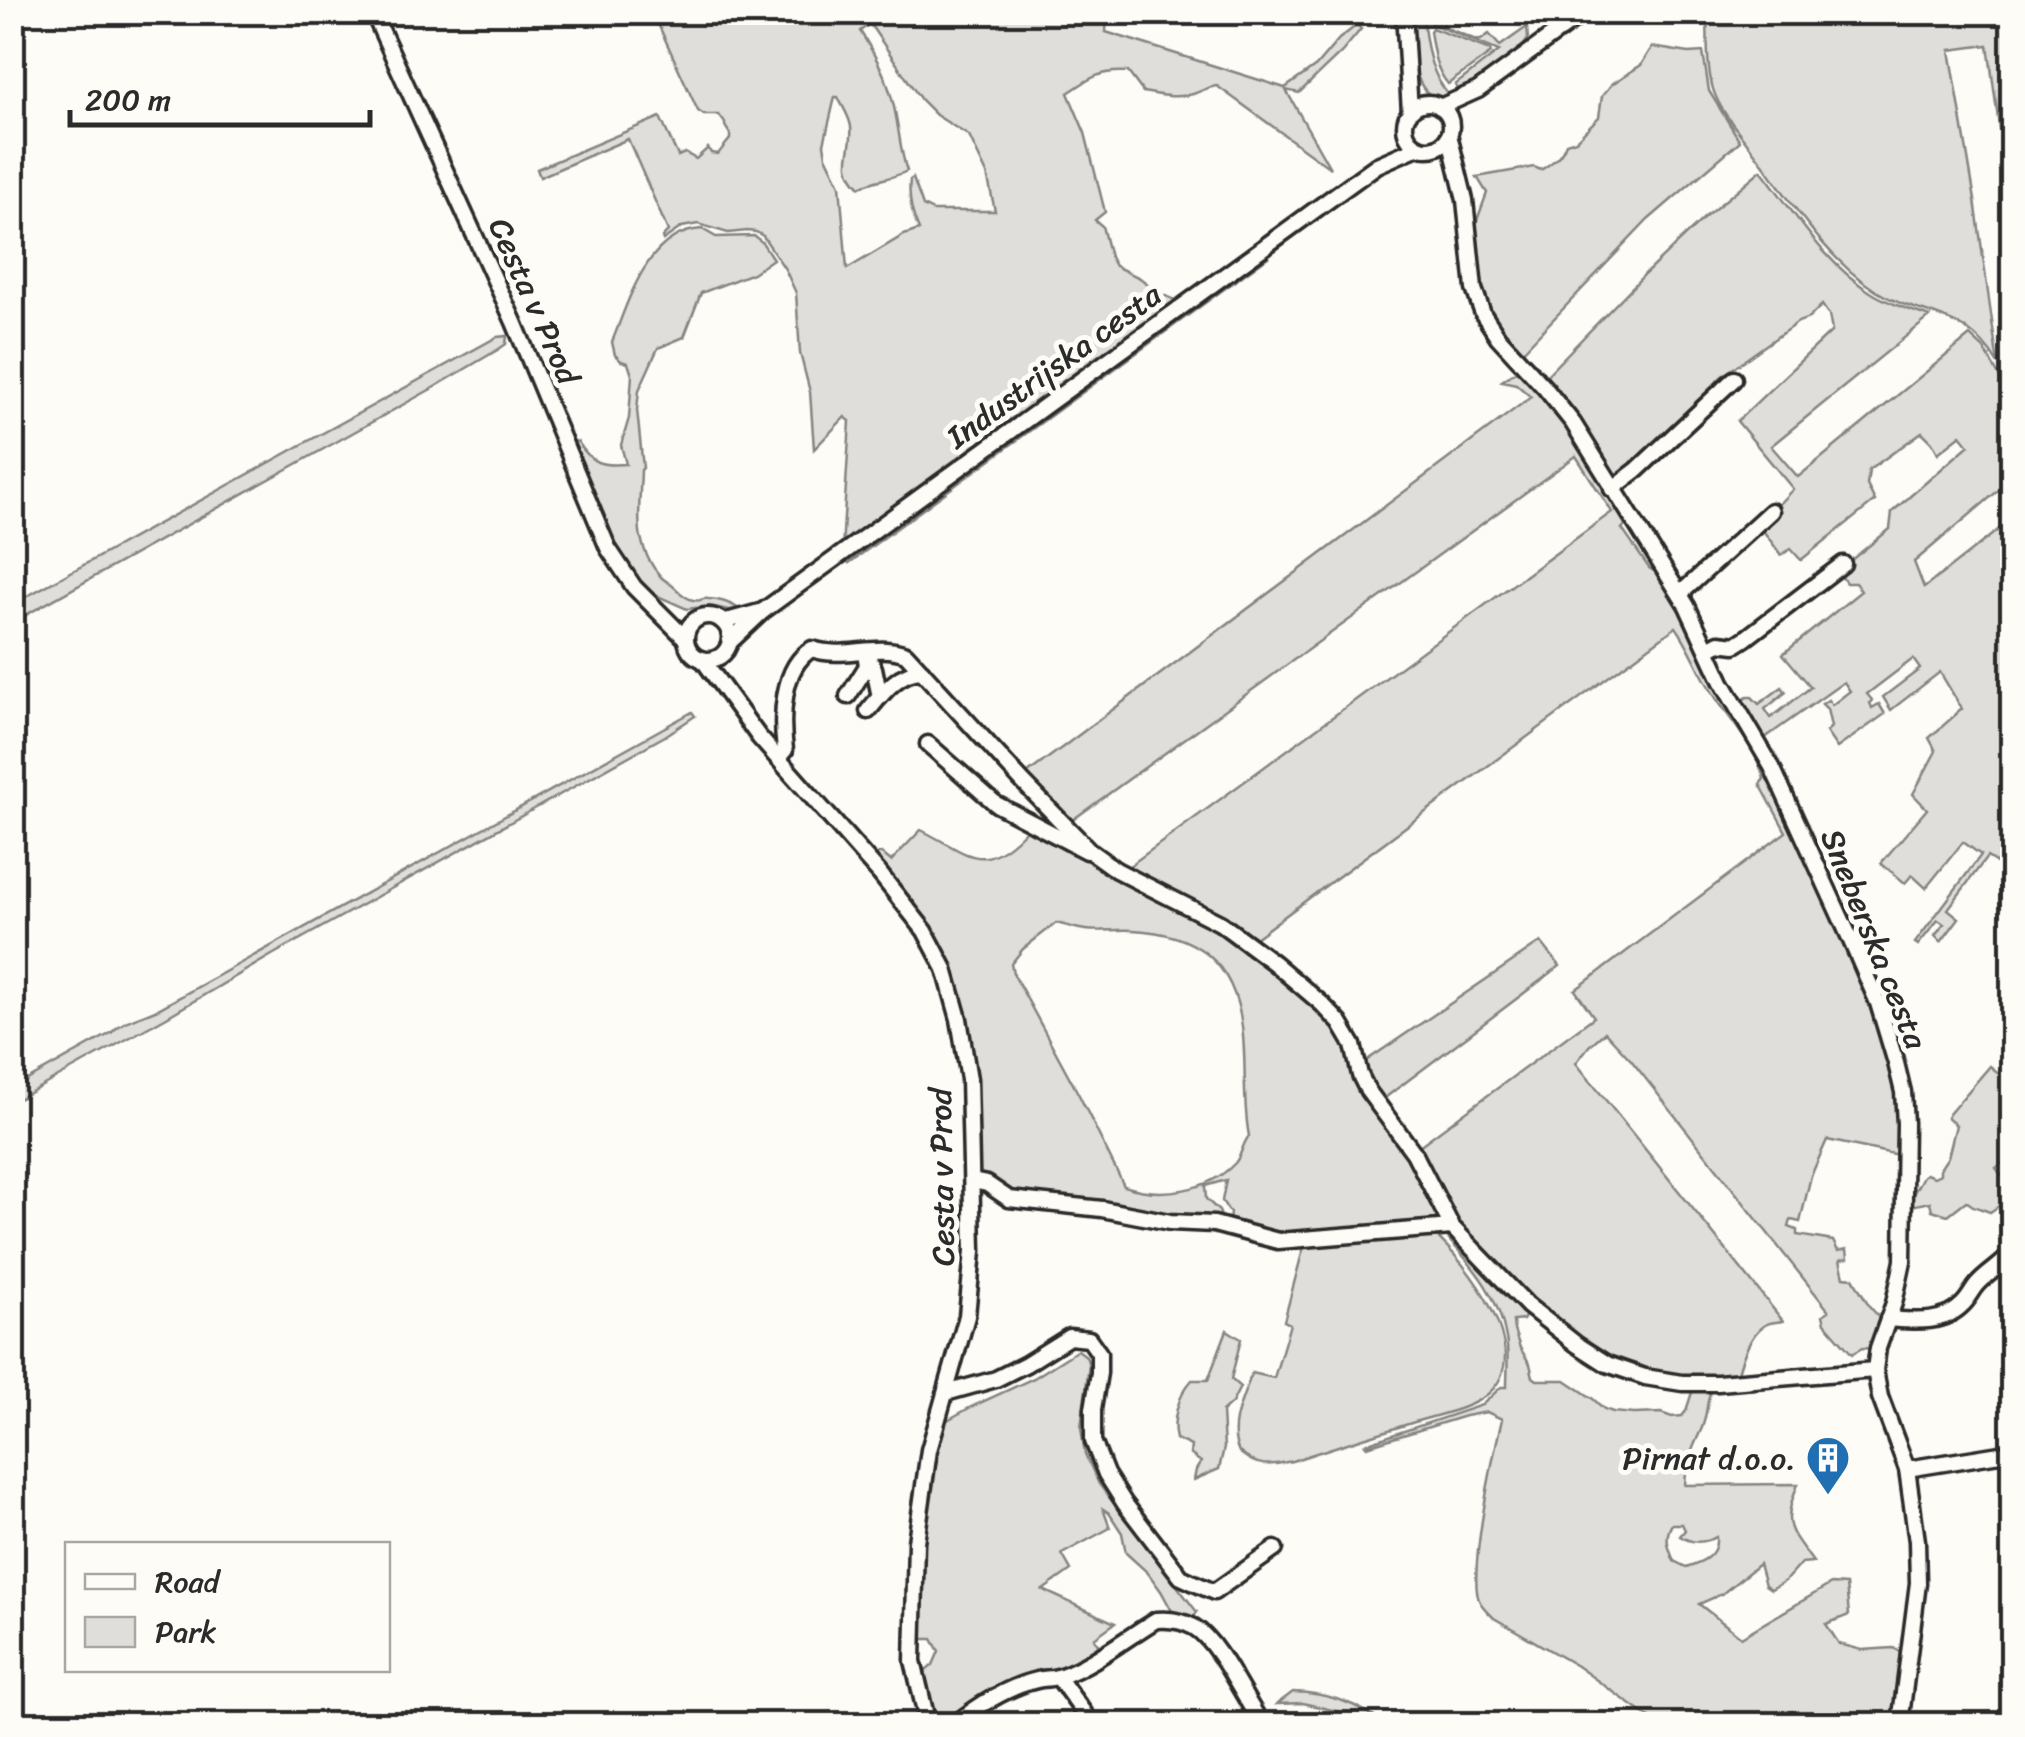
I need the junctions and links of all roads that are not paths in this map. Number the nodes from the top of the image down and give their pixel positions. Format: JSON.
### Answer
{"nodes":[{"id":1,"x":373,"y":12,"type":"edge"},
{"id":2,"x":1404,"y":12,"type":"edge"},
{"id":3,"x":1585,"y":12,"type":"edge"},
{"id":4,"x":1409,"y":70,"type":"junction"},
{"id":5,"x":1478,"y":90,"type":"junction"},
{"id":6,"x":1435,"y":106,"type":"junction"},
{"id":7,"x":1410,"y":112,"type":"junction"},
{"id":8,"x":1406,"y":129,"type":"junction"},
{"id":9,"x":1450,"y":129,"type":"junction"},
{"id":10,"x":1424,"y":148,"type":"junction"},
{"id":11,"x":1376,"y":165,"type":"junction"},
{"id":12,"x":1458,"y":176,"type":"junction"},
{"id":13,"x":1734,"y":380,"type":"dead end"},
{"id":14,"x":1612,"y":488,"type":"junction"},
{"id":15,"x":1771,"y":511,"type":"dead end"},
{"id":16,"x":1843,"y":564,"type":"dead end"},
{"id":17,"x":1680,"y":594,"type":"junction"},
{"id":18,"x":654,"y":605,"type":"junction"},
{"id":19,"x":764,"y":611,"type":"junction"},
{"id":20,"x":695,"y":620,"type":"junction"},
{"id":21,"x":723,"y":622,"type":"junction"},
{"id":22,"x":685,"y":638,"type":"junction"},
{"id":23,"x":727,"y":648,"type":"junction"},
{"id":24,"x":1708,"y":649,"type":"junction"},
{"id":25,"x":865,"y":651,"type":"junction"},
{"id":26,"x":702,"y":660,"type":"junction"},
{"id":27,"x":922,"y":671,"type":"junction"},
{"id":28,"x":848,"y":696,"type":"dead end"},
{"id":29,"x":880,"y":697,"type":"junction"},
{"id":30,"x":732,"y":698,"type":"junction"},
{"id":31,"x":868,"y":711,"type":"dead end"},
{"id":32,"x":928,"y":744,"type":"dead end"},
{"id":33,"x":778,"y":758,"type":"junction"},
{"id":34,"x":1092,"y":852,"type":"junction"},
{"id":35,"x":972,"y":1181,"type":"junction"},
{"id":36,"x":1452,"y":1227,"type":"junction"},
{"id":37,"x":2012,"y":1254,"type":"edge"},
{"id":38,"x":1888,"y":1319,"type":"junction"},
{"id":39,"x":1876,"y":1370,"type":"junction"},
{"id":40,"x":946,"y":1393,"type":"junction"},
{"id":41,"x":2012,"y":1452,"type":"edge"},
{"id":42,"x":1907,"y":1469,"type":"junction"},
{"id":43,"x":1275,"y":1548,"type":"dead end"},
{"id":44,"x":1058,"y":1678,"type":"junction"},
{"id":45,"x":928,"y":1724,"type":"edge"},
{"id":46,"x":955,"y":1724,"type":"edge"},
{"id":47,"x":1092,"y":1724,"type":"edge"},
{"id":48,"x":1262,"y":1724,"type":"edge"},
{"id":49,"x":1900,"y":1724,"type":"edge"}],
"edges":[{"from":1,"to":18,"type":"street","name":"Cesta v Prod"},
{"from":2,"to":4,"type":"street"},
{"from":3,"to":5,"type":"street"},
{"from":4,"to":6,"type":"street"},
{"from":4,"to":7,"type":"street"},
{"from":5,"to":6,"type":"street"},
{"from":5,"to":9,"type":"street"},
{"from":6,"to":7,"type":"street"},
{"from":6,"to":9,"type":"street"},
{"from":7,"to":8,"type":"street"},
{"from":8,"to":10,"type":"street"},
{"from":8,"to":11,"type":"street","name":"Industrijska cesta"},
{"from":9,"to":10,"type":"street"},
{"from":9,"to":12,"type":"street","name":"Sneberska cesta"},
{"from":10,"to":11,"type":"street","name":"Industrijska cesta"},
{"from":10,"to":12,"type":"street"},
{"from":11,"to":19,"type":"street","name":"Industrijska cesta"},
{"from":12,"to":14,"type":"street","name":"Sneberska cesta"},
{"from":13,"to":14,"type":"street"},
{"from":14,"to":17,"type":"street","name":"Sneberska cesta"},
{"from":15,"to":17,"type":"street"},
{"from":16,"to":24,"type":"street"},
{"from":17,"to":24,"type":"street","name":"Sneberska cesta"},
{"from":18,"to":20,"type":"street"},
{"from":18,"to":22,"type":"street","name":"Cesta v Prod"},
{"from":19,"to":21,"type":"street","name":"Industrijska cesta"},
{"from":19,"to":23,"type":"street","name":"Industrijska cesta"},
{"from":20,"to":21,"type":"street"},
{"from":20,"to":22,"type":"street"},
{"from":21,"to":23,"type":"street"},
{"from":22,"to":26,"type":"street"},
{"from":23,"to":26,"type":"street"},
{"from":23,"to":30,"type":"street","name":"Cesta v Prod"},
{"from":24,"to":38,"type":"street","name":"Sneberska cesta"},
{"from":25,"to":27,"type":"street"},
{"from":25,"to":28,"type":"street"},
{"from":25,"to":29,"type":"street"},
{"from":25,"to":33,"type":"street"},
{"from":26,"to":30,"type":"street","name":"Cesta v Prod"},
{"from":27,"to":29,"type":"street"},
{"from":27,"to":34,"type":"street"},
{"from":29,"to":31,"type":"street"},
{"from":30,"to":33,"type":"street","name":"Cesta v Prod"},
{"from":32,"to":34,"type":"street"},
{"from":33,"to":35,"type":"street","name":"Cesta v Prod"},
{"from":34,"to":36,"type":"street"},
{"from":35,"to":36,"type":"street"},
{"from":35,"to":40,"type":"street","name":"Cesta v Prod"},
{"from":36,"to":39,"type":"street"},
{"from":37,"to":38,"type":"street"},
{"from":38,"to":39,"type":"street","name":"Sneberska cesta"},
{"from":39,"to":42,"type":"street","name":"Sneberska cesta"},
{"from":40,"to":43,"type":"street"},
{"from":40,"to":45,"type":"street","name":"Cesta v Prod"},
{"from":41,"to":42,"type":"street"},
{"from":42,"to":49,"type":"street","name":"Sneberska cesta"},
{"from":44,"to":46,"type":"street"},
{"from":44,"to":47,"type":"street"},
{"from":44,"to":48,"type":"street"}]}
